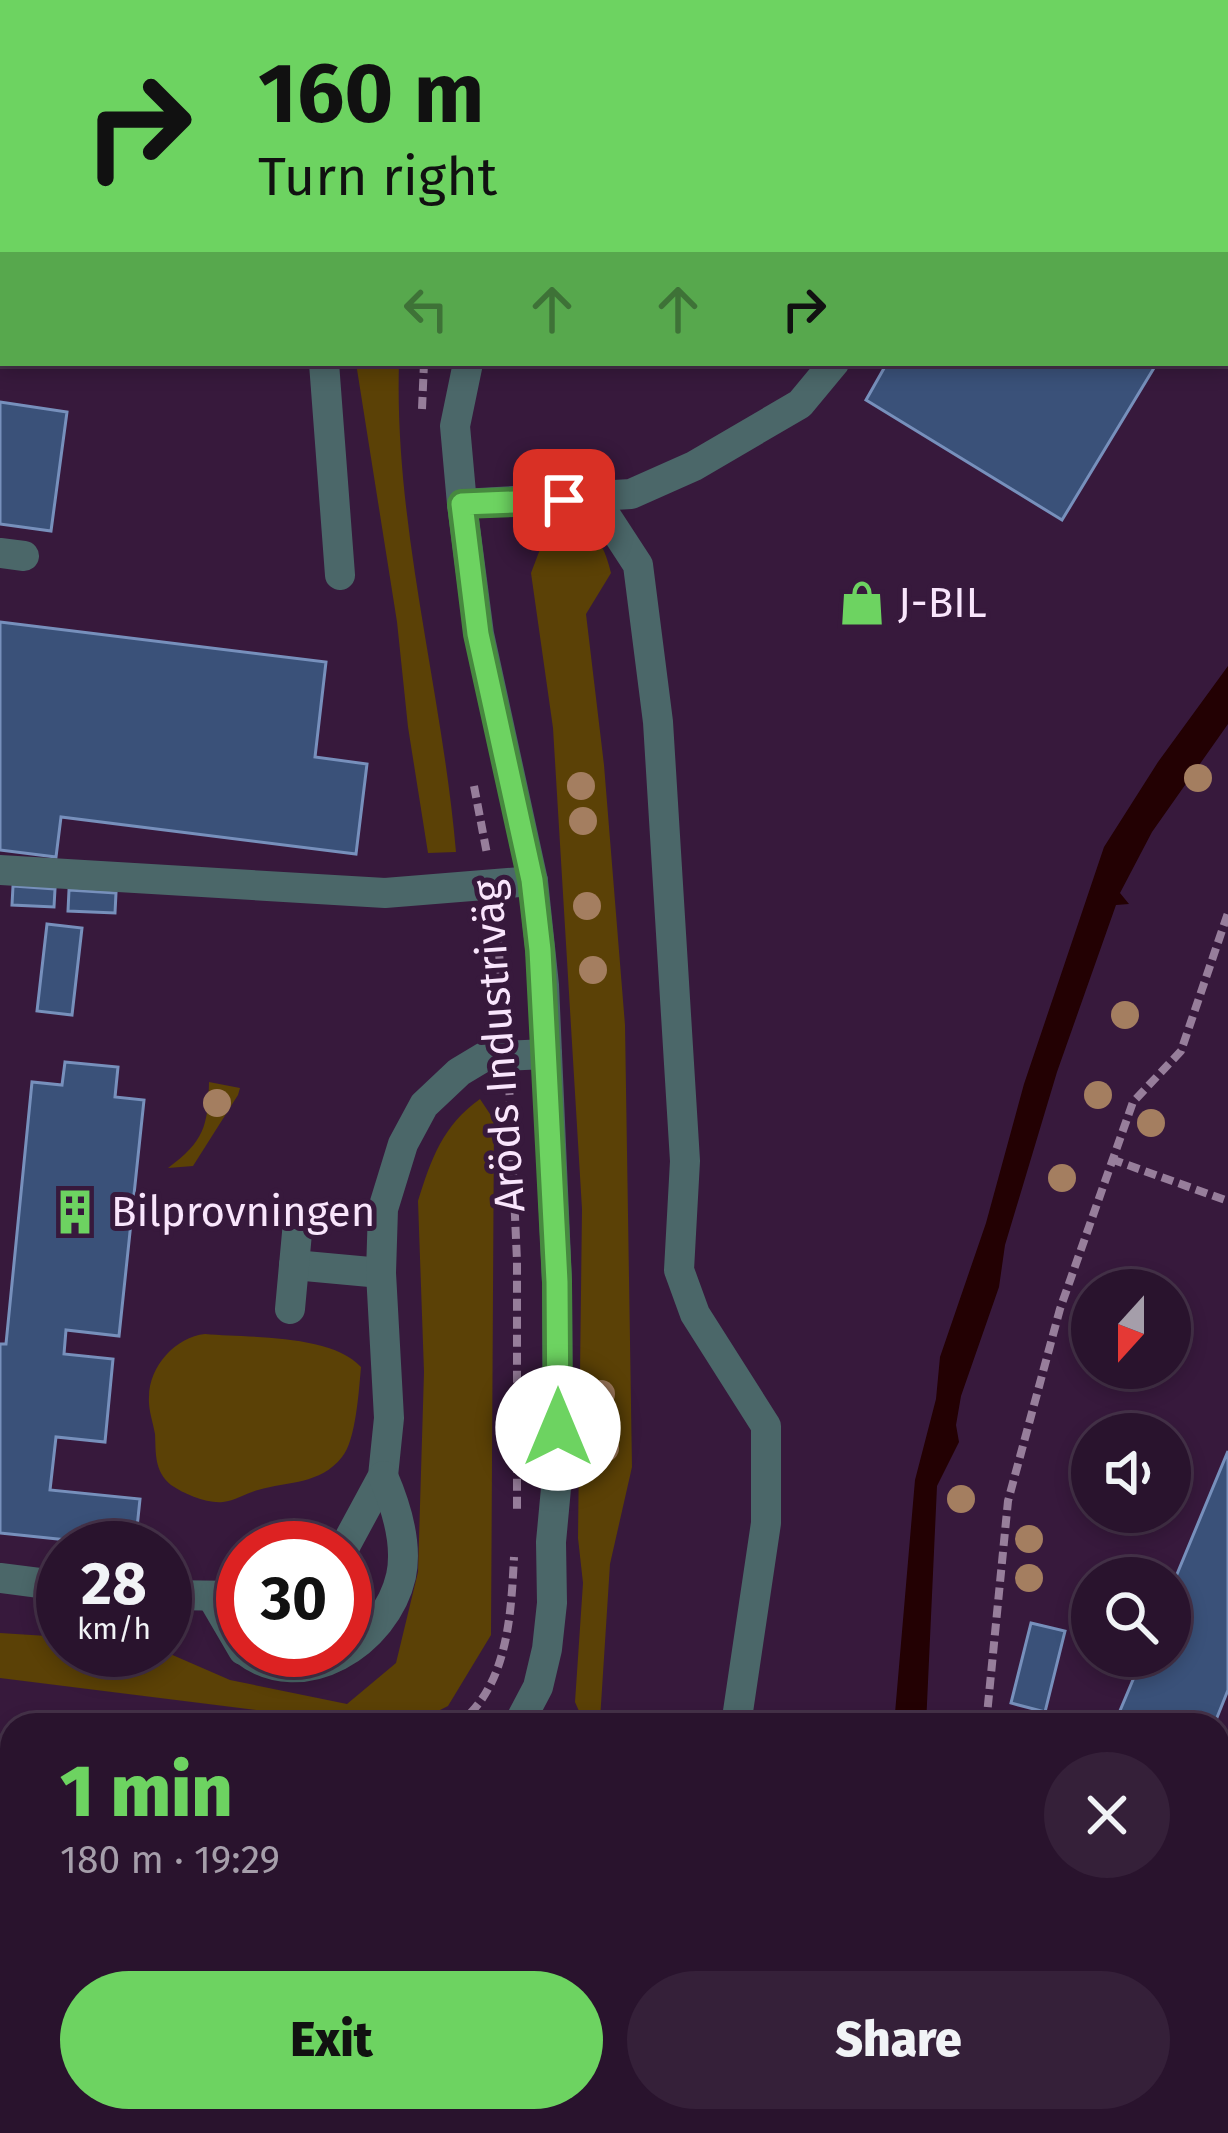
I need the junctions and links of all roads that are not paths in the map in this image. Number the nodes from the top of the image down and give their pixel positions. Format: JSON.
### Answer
{"nodes":[{"id":1,"x":324,"y":366,"type":"edge"},
{"id":2,"x":467,"y":366,"type":"edge"},
{"id":3,"x":832,"y":366,"type":"edge"},
{"id":4,"x":595,"y":499,"type":"junction"},
{"id":5,"x":462,"y":504,"type":"junction"},
{"id":6,"x":340,"y":575,"type":"dead end"},
{"id":7,"x":0,"y":870,"type":"edge"},
{"id":8,"x":532,"y":880,"type":"junction"},
{"id":9,"x":547,"y":1054,"type":"junction"},
{"id":10,"x":298,"y":1222,"type":"dead end"},
{"id":11,"x":294,"y":1265,"type":"junction"},
{"id":12,"x":382,"y":1273,"type":"junction"},
{"id":13,"x":290,"y":1309,"type":"dead end"},
{"id":14,"x":383,"y":1476,"type":"junction"},
{"id":15,"x":359,"y":1521,"type":"edge"},
{"id":16,"x":0,"y":1578,"type":"edge"},
{"id":17,"x":36,"y":1583,"type":"edge"},
{"id":18,"x":192,"y":1597,"type":"edge"},
{"id":19,"x":212,"y":1598,"type":"junction"},
{"id":20,"x":216,"y":1598,"type":"edge"},
{"id":21,"x":216,"y":1605,"type":"edge"},
{"id":22,"x":372,"y":1627,"type":"edge"},
{"id":23,"x":526,"y":1713,"type":"edge"},
{"id":24,"x":738,"y":1713,"type":"edge"}],
"edges":[{"from":1,"to":6,"type":"street"},
{"from":2,"to":5,"type":"street","name":"Aröds Industriväg"},
{"from":3,"to":4,"type":"street"},
{"from":4,"to":5,"type":"street"},
{"from":4,"to":24,"type":"street"},
{"from":5,"to":8,"type":"street","name":"Aröds Industriväg"},
{"from":7,"to":8,"type":"street"},
{"from":8,"to":9,"type":"street","name":"Aröds Industriväg"},
{"from":9,"to":12,"type":"street"},
{"from":9,"to":23,"type":"street","name":"Aröds Industriväg"},
{"from":10,"to":11,"type":"street"},
{"from":11,"to":12,"type":"street"},
{"from":11,"to":13,"type":"street"},
{"from":12,"to":14,"type":"street"},
{"from":14,"to":15,"type":"street"},
{"from":14,"to":22,"type":"street"},
{"from":16,"to":17,"type":"street"},
{"from":18,"to":19,"type":"street"},
{"from":19,"to":20,"type":"street"},
{"from":19,"to":21,"type":"street"}]}
